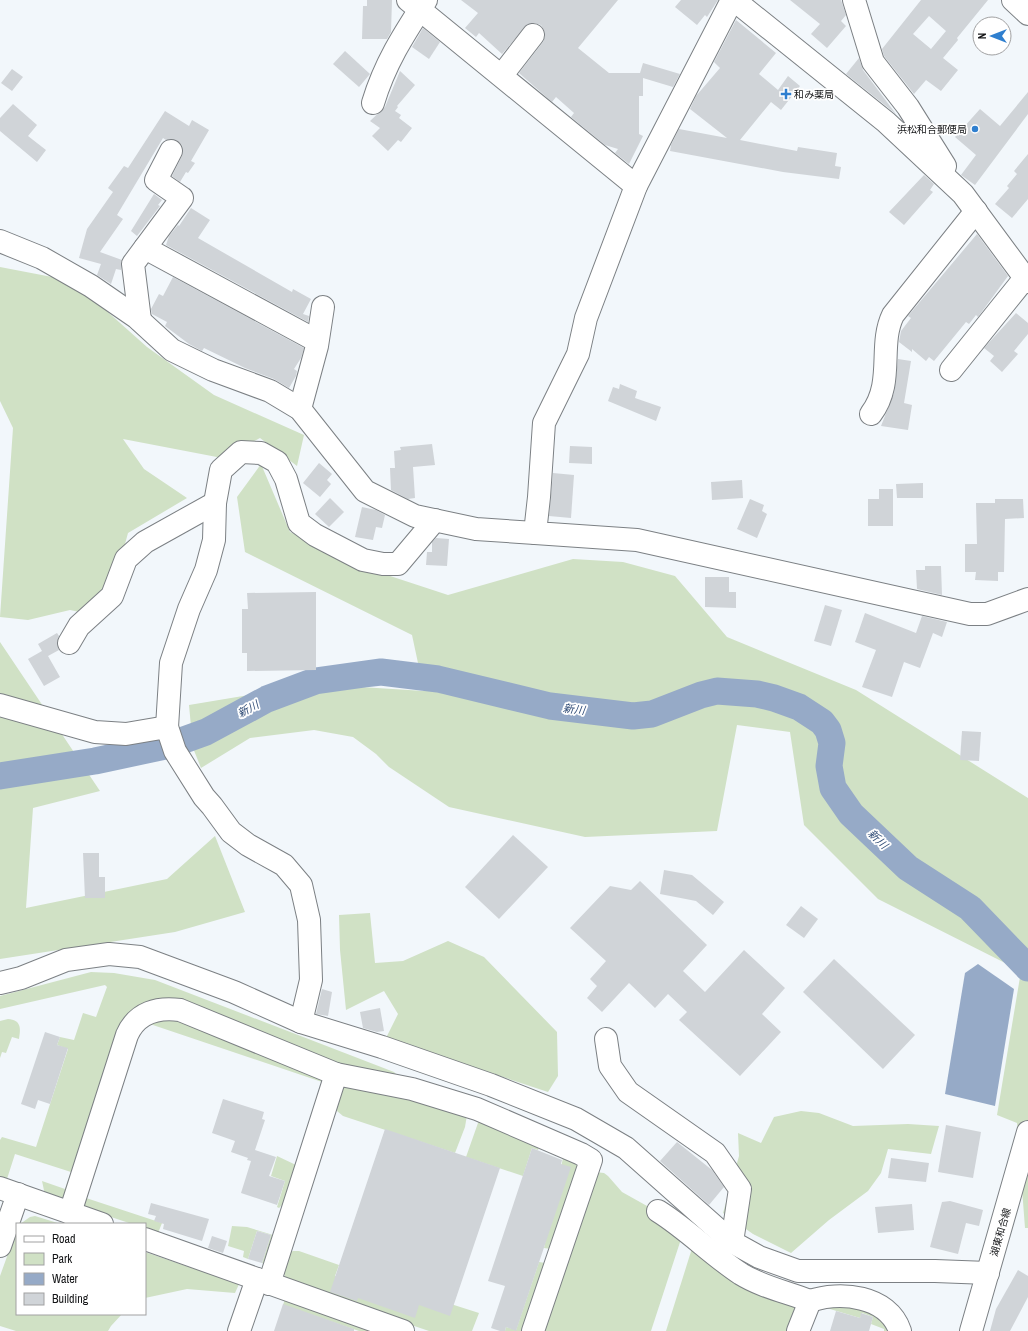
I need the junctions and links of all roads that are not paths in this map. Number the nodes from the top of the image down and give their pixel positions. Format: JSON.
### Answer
{"nodes":[{"id":1,"x":733,"y":0,"type":"edge"},
{"id":2,"x":854,"y":0,"type":"edge"},
{"id":3,"x":1013,"y":0,"type":"edge"},
{"id":4,"x":418,"y":3,"type":"edge"},
{"id":5,"x":1028,"y":14,"type":"edge"},
{"id":6,"x":533,"y":35,"type":"dead end"},
{"id":7,"x":502,"y":75,"type":"junction"},
{"id":8,"x":373,"y":103,"type":"dead end"},
{"id":9,"x":172,"y":151,"type":"dead end"},
{"id":10,"x":636,"y":186,"type":"junction"},
{"id":11,"x":963,"y":194,"type":"junction"},
{"id":12,"x":976,"y":211,"type":"junction"},
{"id":13,"x":0,"y":241,"type":"edge"},
{"id":14,"x":145,"y":248,"type":"junction"},
{"id":15,"x":1027,"y":280,"type":"edge"},
{"id":16,"x":322,"y":307,"type":"dead end"},
{"id":17,"x":140,"y":320,"type":"junction"},
{"id":18,"x":317,"y":341,"type":"junction"},
{"id":19,"x":951,"y":370,"type":"dead end"},
{"id":20,"x":300,"y":409,"type":"junction"},
{"id":21,"x":871,"y":414,"type":"dead end"},
{"id":22,"x":215,"y":503,"type":"junction"},
{"id":23,"x":435,"y":520,"type":"junction"},
{"id":24,"x":534,"y":533,"type":"junction"},
{"id":25,"x":1028,"y":599,"type":"edge"},
{"id":26,"x":69,"y":643,"type":"dead end"},
{"id":27,"x":0,"y":705,"type":"edge"},
{"id":28,"x":170,"y":736,"type":"junction"},
{"id":29,"x":0,"y":983,"type":"edge"},
{"id":30,"x":301,"y":1022,"type":"junction"},
{"id":31,"x":606,"y":1039,"type":"dead end"},
{"id":32,"x":336,"y":1074,"type":"junction"},
{"id":33,"x":1028,"y":1132,"type":"edge"},
{"id":34,"x":9,"y":1191,"type":"edge"},
{"id":35,"x":658,"y":1211,"type":"dead end"},
{"id":36,"x":70,"y":1213,"type":"junction"},
{"id":37,"x":99,"y":1223,"type":"edge"},
{"id":38,"x":146,"y":1239,"type":"edge"},
{"id":39,"x":732,"y":1242,"type":"junction"},
{"id":40,"x":0,"y":1243,"type":"edge"},
{"id":41,"x":988,"y":1273,"type":"junction"},
{"id":42,"x":263,"y":1281,"type":"junction"},
{"id":43,"x":810,"y":1301,"type":"junction"},
{"id":44,"x":239,"y":1331,"type":"edge"},
{"id":45,"x":403,"y":1331,"type":"edge"},
{"id":46,"x":533,"y":1331,"type":"edge"},
{"id":47,"x":798,"y":1331,"type":"edge"},
{"id":48,"x":900,"y":1331,"type":"edge"},
{"id":49,"x":971,"y":1331,"type":"edge"}],
"edges":[{"from":1,"to":10,"type":"street"},
{"from":1,"to":11,"type":"street"},
{"from":2,"to":11,"type":"street"},
{"from":3,"to":5,"type":"street"},
{"from":4,"to":7,"type":"street"},
{"from":4,"to":8,"type":"street"},
{"from":6,"to":7,"type":"street"},
{"from":7,"to":10,"type":"street"},
{"from":9,"to":14,"type":"street"},
{"from":10,"to":24,"type":"street"},
{"from":11,"to":12,"type":"street"},
{"from":12,"to":15,"type":"street"},
{"from":12,"to":21,"type":"street"},
{"from":13,"to":17,"type":"street"},
{"from":14,"to":17,"type":"street"},
{"from":14,"to":18,"type":"street"},
{"from":15,"to":19,"type":"street"},
{"from":16,"to":18,"type":"street"},
{"from":17,"to":20,"type":"street"},
{"from":18,"to":20,"type":"street"},
{"from":20,"to":23,"type":"street"},
{"from":22,"to":23,"type":"street"},
{"from":22,"to":26,"type":"street"},
{"from":22,"to":28,"type":"street"},
{"from":23,"to":24,"type":"street"},
{"from":24,"to":25,"type":"street"},
{"from":27,"to":28,"type":"street"},
{"from":28,"to":30,"type":"street"},
{"from":29,"to":30,"type":"street"},
{"from":30,"to":39,"type":"street"},
{"from":31,"to":39,"type":"street"},
{"from":32,"to":36,"type":"street"},
{"from":32,"to":42,"type":"street"},
{"from":32,"to":46,"type":"street"},
{"from":33,"to":41,"type":"street","name":"湖東和合線"},
{"from":34,"to":36,"type":"street"},
{"from":34,"to":40,"type":"street"},
{"from":35,"to":43,"type":"street"},
{"from":36,"to":37,"type":"street"},
{"from":38,"to":42,"type":"street"},
{"from":39,"to":41,"type":"street"},
{"from":41,"to":49,"type":"street","name":"湖東和合線"},
{"from":42,"to":44,"type":"street"},
{"from":42,"to":45,"type":"street"},
{"from":43,"to":47,"type":"street"},
{"from":43,"to":48,"type":"street"}]}
